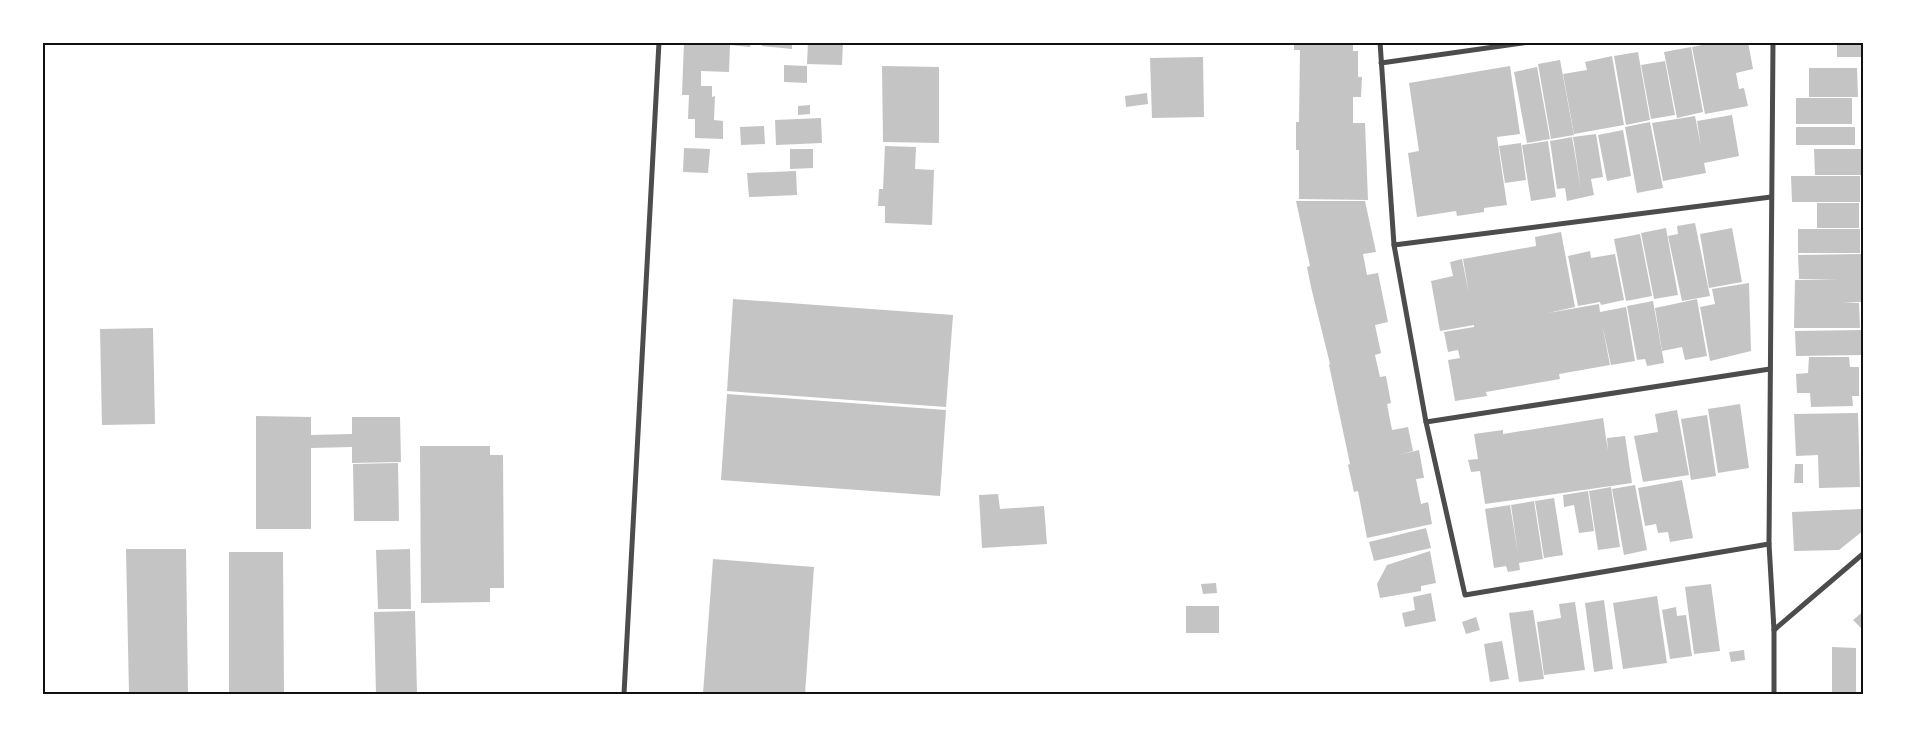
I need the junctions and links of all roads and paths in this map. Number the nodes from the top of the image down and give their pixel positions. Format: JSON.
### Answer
{"nodes":[{"id":1,"x":659,"y":42,"type":"edge"},
{"id":2,"x":1380,"y":42,"type":"edge"},
{"id":3,"x":1529,"y":42,"type":"edge"},
{"id":4,"x":1773,"y":42,"type":"edge"},
{"id":5,"x":1381,"y":63,"type":"junction"},
{"id":6,"x":1772,"y":197,"type":"junction"},
{"id":7,"x":1394,"y":245,"type":"junction"},
{"id":8,"x":1770,"y":369,"type":"junction"},
{"id":9,"x":1426,"y":422,"type":"junction"},
{"id":10,"x":1769,"y":544,"type":"junction"},
{"id":11,"x":1864,"y":553,"type":"edge"},
{"id":12,"x":1774,"y":630,"type":"junction"},
{"id":13,"x":624,"y":694,"type":"edge"},
{"id":14,"x":1774,"y":694,"type":"edge"}],
"edges":[{"from":1,"to":13,"type":"street"},
{"from":2,"to":5,"type":"street"},
{"from":3,"to":5,"type":"street"},
{"from":4,"to":6,"type":"street"},
{"from":5,"to":7,"type":"street"},
{"from":6,"to":7,"type":"street"},
{"from":6,"to":8,"type":"street"},
{"from":7,"to":9,"type":"street"},
{"from":8,"to":9,"type":"street"},
{"from":8,"to":10,"type":"street"},
{"from":9,"to":10,"type":"street"},
{"from":10,"to":12,"type":"street"},
{"from":11,"to":12,"type":"street"},
{"from":12,"to":14,"type":"street"}]}
